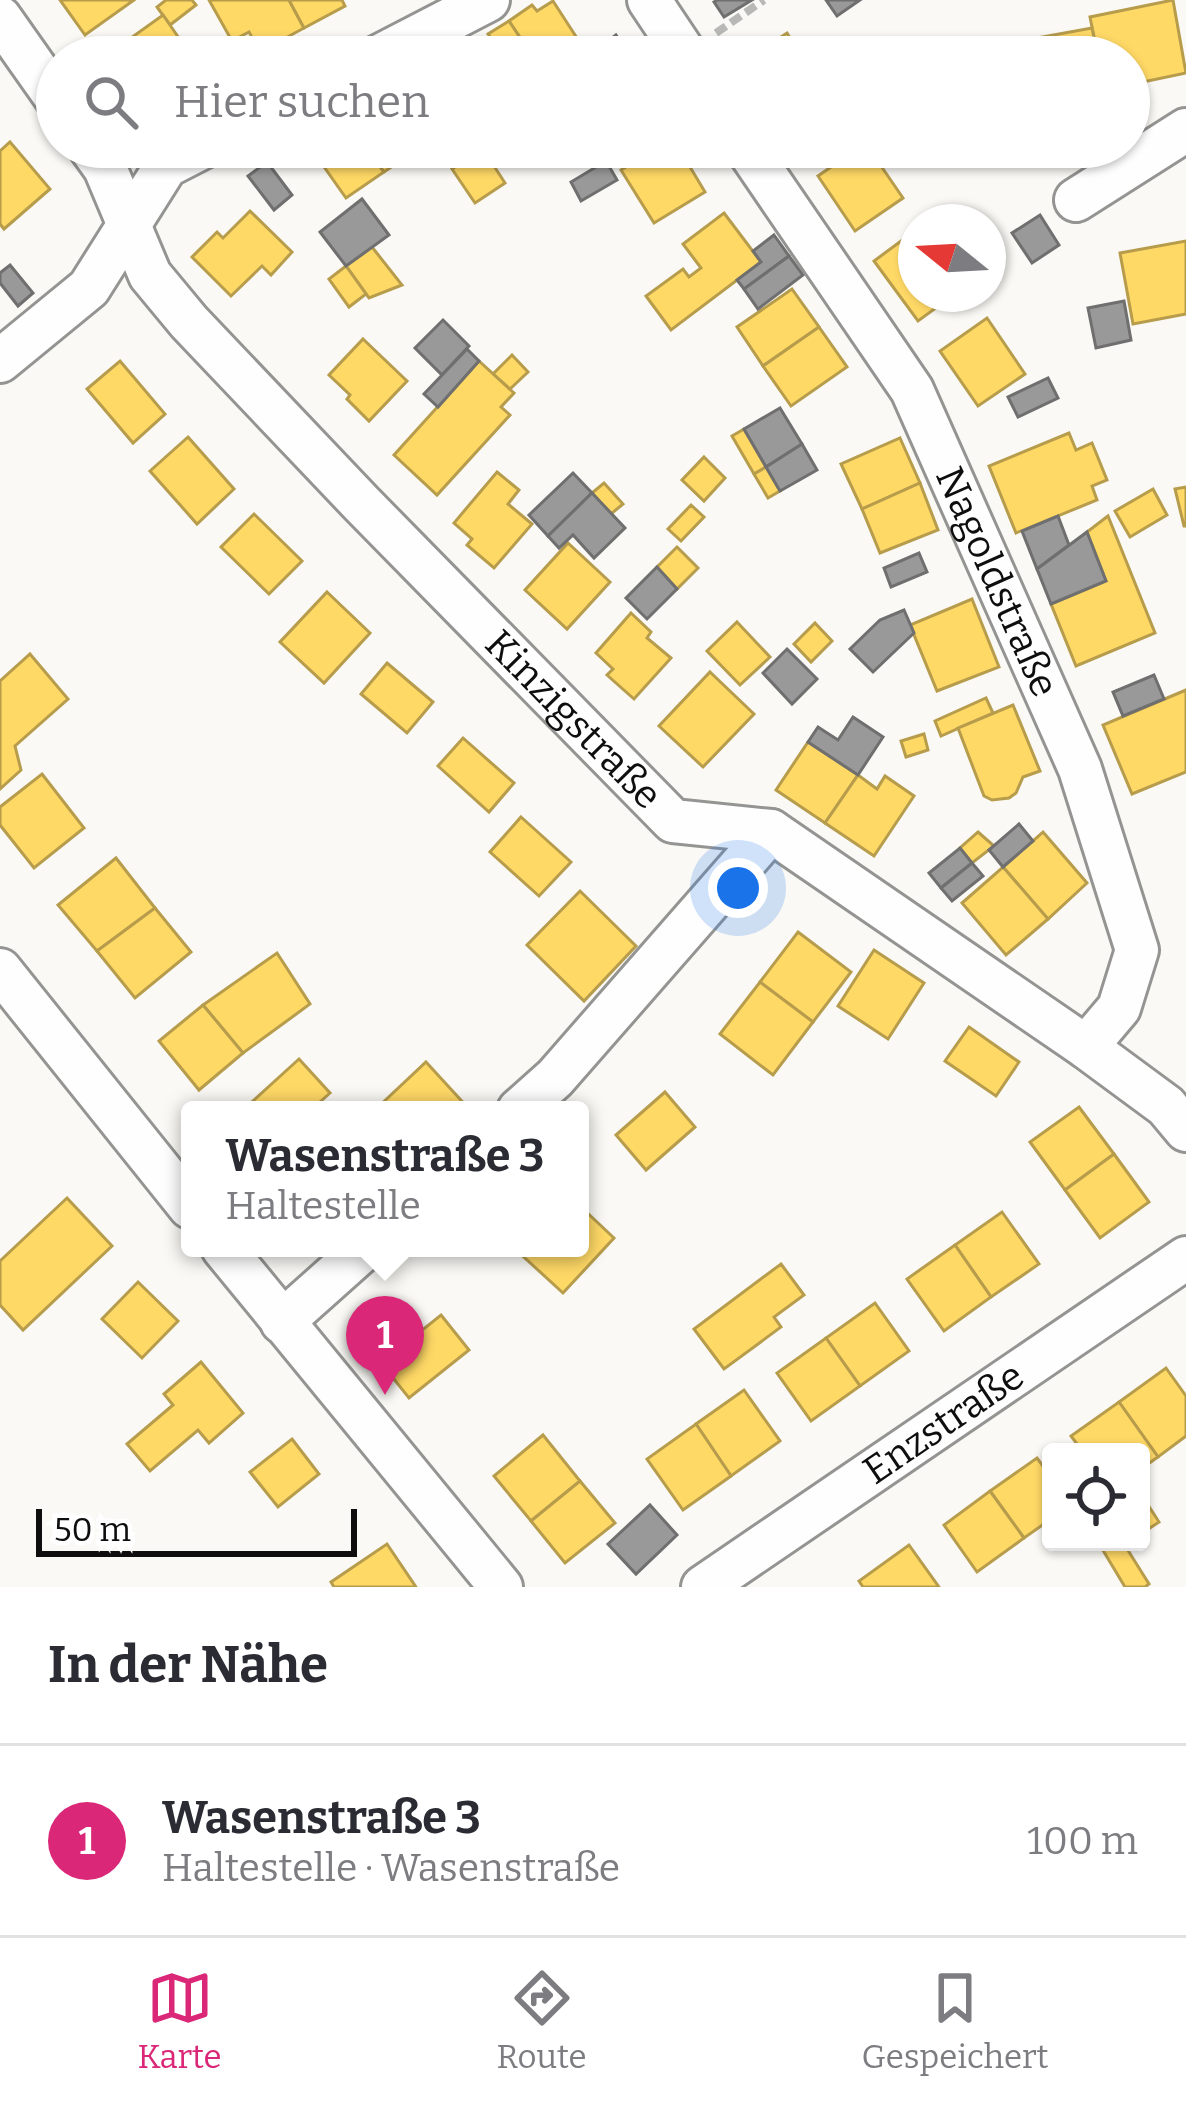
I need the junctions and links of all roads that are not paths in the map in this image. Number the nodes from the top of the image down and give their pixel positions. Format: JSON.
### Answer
{"nodes":[{"id":1,"x":488,"y":0,"type":"edge"},
{"id":2,"x":649,"y":0,"type":"edge"},
{"id":3,"x":0,"y":18,"type":"edge"},
{"id":4,"x":418,"y":36,"type":"edge"},
{"id":5,"x":685,"y":36,"type":"edge"},
{"id":6,"x":36,"y":69,"type":"edge"},
{"id":7,"x":1186,"y":130,"type":"edge"},
{"id":8,"x":1150,"y":153,"type":"edge"},
{"id":9,"x":105,"y":168,"type":"edge"},
{"id":10,"x":165,"y":168,"type":"edge"},
{"id":11,"x":760,"y":168,"type":"edge"},
{"id":12,"x":1126,"y":168,"type":"edge"},
{"id":13,"x":1076,"y":200,"type":"dead end"},
{"id":14,"x":128,"y":226,"type":"junction"},
{"id":15,"x":0,"y":361,"type":"edge"},
{"id":16,"x":771,"y":831,"type":"junction"},
{"id":17,"x":8,"y":998,"type":"edge"},
{"id":18,"x":1086,"y":1047,"type":"junction"},
{"id":19,"x":529,"y":1101,"type":"edge"},
{"id":20,"x":1186,"y":1130,"type":"edge"},
{"id":21,"x":181,"y":1197,"type":"edge"},
{"id":22,"x":230,"y":1257,"type":"edge"},
{"id":23,"x":355,"y":1257,"type":"edge"},
{"id":24,"x":1186,"y":1258,"type":"edge"},
{"id":25,"x":282,"y":1322,"type":"junction"},
{"id":26,"x":501,"y":1587,"type":"edge"},
{"id":27,"x":703,"y":1587,"type":"edge"}],
"edges":[{"from":1,"to":4,"type":"street"},
{"from":2,"to":5,"type":"street"},
{"from":3,"to":6,"type":"street"},
{"from":7,"to":8,"type":"street"},
{"from":9,"to":14,"type":"street","name":"Kinzigstraße"},
{"from":10,"to":14,"type":"street"},
{"from":11,"to":18,"type":"street","name":"Nagoldstraße"},
{"from":12,"to":13,"type":"street"},
{"from":14,"to":15,"type":"street"},
{"from":14,"to":16,"type":"street","name":"Kinzigstraße"},
{"from":16,"to":18,"type":"street","name":"Kinzigstraße"},
{"from":16,"to":19,"type":"street"},
{"from":17,"to":21,"type":"street"},
{"from":18,"to":20,"type":"street","name":"Kinzigstraße"},
{"from":22,"to":25,"type":"street"},
{"from":23,"to":25,"type":"street"},
{"from":24,"to":27,"type":"street","name":"Enzstraße"},
{"from":25,"to":26,"type":"street"}]}
